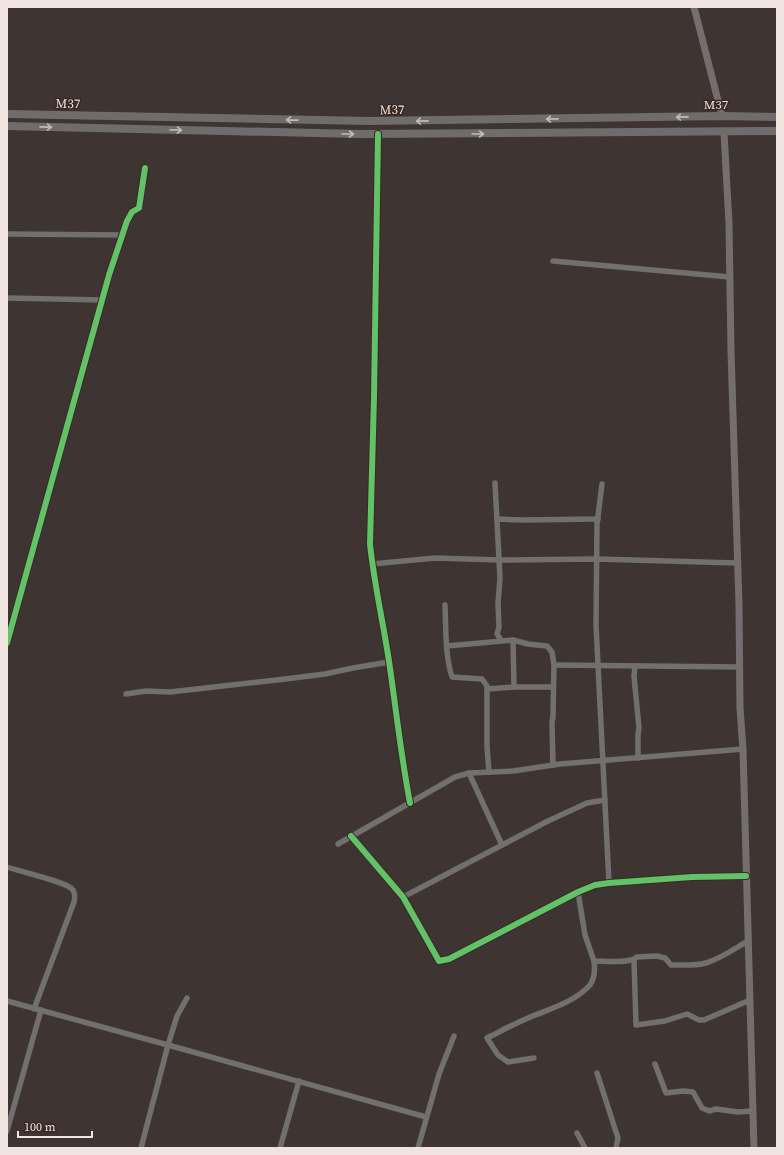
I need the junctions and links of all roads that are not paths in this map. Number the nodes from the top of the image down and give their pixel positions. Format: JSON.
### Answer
{"nodes":[{"id":1,"x":694,"y":7,"type":"edge"},
{"id":2,"x":7,"y":114,"type":"edge"},
{"id":3,"x":128,"y":116,"type":"junction"},
{"id":4,"x":722,"y":116,"type":"junction"},
{"id":5,"x":777,"y":117,"type":"edge"},
{"id":6,"x":7,"y":126,"type":"edge"},
{"id":7,"x":128,"y":129,"type":"junction"},
{"id":8,"x":777,"y":131,"type":"edge"},
{"id":9,"x":724,"y":132,"type":"junction"},
{"id":10,"x":378,"y":134,"type":"junction"},
{"id":11,"x":145,"y":168,"type":"dead end"},
{"id":12,"x":7,"y":234,"type":"edge"},
{"id":13,"x":122,"y":235,"type":"junction"},
{"id":14,"x":553,"y":261,"type":"dead end"},
{"id":15,"x":730,"y":277,"type":"junction"},
{"id":16,"x":7,"y":298,"type":"edge"},
{"id":17,"x":102,"y":300,"type":"junction"},
{"id":18,"x":495,"y":483,"type":"dead end"},
{"id":19,"x":602,"y":484,"type":"dead end"},
{"id":20,"x":598,"y":518,"type":"junction"},
{"id":21,"x":497,"y":519,"type":"junction"},
{"id":22,"x":597,"y":559,"type":"junction"},
{"id":23,"x":499,"y":560,"type":"junction"},
{"id":24,"x":737,"y":563,"type":"junction"},
{"id":25,"x":372,"y":564,"type":"junction"},
{"id":26,"x":445,"y":605,"type":"dead end"},
{"id":27,"x":501,"y":640,"type":"junction"},
{"id":28,"x":513,"y":640,"type":"junction"},
{"id":29,"x":7,"y":643,"type":"edge"},
{"id":30,"x":447,"y":646,"type":"junction"},
{"id":31,"x":389,"y":662,"type":"junction"},
{"id":32,"x":554,"y":665,"type":"junction"},
{"id":33,"x":598,"y":666,"type":"junction"},
{"id":34,"x":635,"y":666,"type":"junction"},
{"id":35,"x":740,"y":667,"type":"junction"},
{"id":36,"x":514,"y":687,"type":"junction"},
{"id":37,"x":553,"y":687,"type":"junction"},
{"id":38,"x":487,"y":689,"type":"junction"},
{"id":39,"x":126,"y":694,"type":"dead end"},
{"id":40,"x":743,"y":749,"type":"junction"},
{"id":41,"x":638,"y":758,"type":"junction"},
{"id":42,"x":603,"y":761,"type":"junction"},
{"id":43,"x":553,"y":765,"type":"junction"},
{"id":44,"x":489,"y":772,"type":"junction"},
{"id":45,"x":469,"y":773,"type":"junction"},
{"id":46,"x":605,"y":800,"type":"junction"},
{"id":47,"x":410,"y":803,"type":"junction"},
{"id":48,"x":351,"y":836,"type":"junction"},
{"id":49,"x":338,"y":844,"type":"dead end"},
{"id":50,"x":502,"y":845,"type":"junction"},
{"id":51,"x":7,"y":867,"type":"edge"},
{"id":52,"x":746,"y":876,"type":"junction"},
{"id":53,"x":609,"y":883,"type":"junction"},
{"id":54,"x":578,"y":892,"type":"junction"},
{"id":55,"x":404,"y":897,"type":"junction"},
{"id":56,"x":748,"y":941,"type":"junction"},
{"id":57,"x":634,"y":960,"type":"junction"},
{"id":58,"x":594,"y":961,"type":"junction"},
{"id":59,"x":188,"y":998,"type":"dead end"},
{"id":60,"x":750,"y":1000,"type":"junction"},
{"id":61,"x":7,"y":1001,"type":"edge"},
{"id":62,"x":34,"y":1009,"type":"junction"},
{"id":63,"x":41,"y":1010,"type":"junction"},
{"id":64,"x":454,"y":1036,"type":"dead end"},
{"id":65,"x":168,"y":1045,"type":"junction"},
{"id":66,"x":534,"y":1058,"type":"dead end"},
{"id":67,"x":655,"y":1064,"type":"dead end"},
{"id":68,"x":597,"y":1073,"type":"dead end"},
{"id":69,"x":299,"y":1081,"type":"junction"},
{"id":70,"x":753,"y":1111,"type":"junction"},
{"id":71,"x":426,"y":1117,"type":"junction"},
{"id":72,"x":7,"y":1131,"type":"edge"},
{"id":73,"x":577,"y":1133,"type":"dead end"},
{"id":74,"x":141,"y":1148,"type":"edge"},
{"id":75,"x":280,"y":1148,"type":"edge"},
{"id":76,"x":418,"y":1148,"type":"edge"},
{"id":77,"x":585,"y":1148,"type":"edge"},
{"id":78,"x":616,"y":1148,"type":"edge"},
{"id":79,"x":754,"y":1148,"type":"edge"}],
"edges":[{"from":1,"to":4,"type":"main road"},
{"from":2,"to":3,"type":"highway","name":"M37","number":"M37"},
{"from":4,"to":3,"type":"highway","name":"M37","number":"M37","one_way":true},
{"from":3,"to":7,"type":"highway"},
{"from":4,"to":5,"type":"highway","name":"M37","number":"M37"},
{"from":6,"to":7,"type":"highway","name":"M37","number":"M37","one_way":true},
{"from":7,"to":10,"type":"highway","name":"M37","number":"M37","one_way":true},
{"from":8,"to":9,"type":"highway","name":"M37","number":"M37"},
{"from":10,"to":9,"type":"highway","name":"M37","number":"M37","one_way":true},
{"from":9,"to":15,"type":"main road"},
{"from":10,"to":25,"type":"street"},
{"from":11,"to":13,"type":"street"},
{"from":12,"to":13,"type":"street"},
{"from":13,"to":17,"type":"street"},
{"from":14,"to":15,"type":"street"},
{"from":15,"to":24,"type":"main road"},
{"from":16,"to":17,"type":"street"},
{"from":17,"to":29,"type":"street"},
{"from":18,"to":21,"type":"street"},
{"from":19,"to":20,"type":"street"},
{"from":20,"to":21,"type":"street"},
{"from":20,"to":22,"type":"street"},
{"from":21,"to":23,"type":"street"},
{"from":22,"to":23,"type":"street"},
{"from":22,"to":24,"type":"street"},
{"from":22,"to":33,"type":"street"},
{"from":23,"to":25,"type":"street"},
{"from":23,"to":27,"type":"street"},
{"from":24,"to":35,"type":"main road"},
{"from":25,"to":31,"type":"street"},
{"from":26,"to":30,"type":"street"},
{"from":27,"to":28,"type":"street"},
{"from":27,"to":30,"type":"street"},
{"from":28,"to":32,"type":"street"},
{"from":28,"to":36,"type":"street"},
{"from":30,"to":38,"type":"street"},
{"from":31,"to":39,"type":"street"},
{"from":31,"to":47,"type":"street"},
{"from":32,"to":33,"type":"street"},
{"from":32,"to":37,"type":"street"},
{"from":33,"to":34,"type":"street"},
{"from":33,"to":42,"type":"street"},
{"from":34,"to":35,"type":"street"},
{"from":34,"to":41,"type":"street"},
{"from":35,"to":40,"type":"main road"},
{"from":36,"to":37,"type":"street"},
{"from":36,"to":38,"type":"street"},
{"from":37,"to":43,"type":"street"},
{"from":38,"to":44,"type":"street"},
{"from":40,"to":41,"type":"street"},
{"from":40,"to":52,"type":"main road"},
{"from":41,"to":42,"type":"street"},
{"from":42,"to":43,"type":"street"},
{"from":42,"to":46,"type":"street"},
{"from":43,"to":44,"type":"street"},
{"from":44,"to":45,"type":"street"},
{"from":45,"to":47,"type":"street"},
{"from":45,"to":50,"type":"street"},
{"from":46,"to":50,"type":"street"},
{"from":46,"to":53,"type":"street"},
{"from":47,"to":48,"type":"street"},
{"from":48,"to":49,"type":"street"},
{"from":48,"to":55,"type":"street"},
{"from":50,"to":55,"type":"street"},
{"from":51,"to":62,"type":"street"},
{"from":52,"to":53,"type":"street"},
{"from":52,"to":56,"type":"main road"},
{"from":53,"to":54,"type":"street"},
{"from":54,"to":55,"type":"street"},
{"from":54,"to":58,"type":"street"},
{"from":56,"to":57,"type":"street"},
{"from":56,"to":60,"type":"main road"},
{"from":57,"to":58,"type":"street"},
{"from":57,"to":60,"type":"street"},
{"from":58,"to":66,"type":"street"},
{"from":59,"to":65,"type":"street"},
{"from":60,"to":70,"type":"main road"},
{"from":61,"to":62,"type":"street"},
{"from":62,"to":63,"type":"street"},
{"from":63,"to":65,"type":"street"},
{"from":63,"to":72,"type":"street"},
{"from":64,"to":71,"type":"street"},
{"from":65,"to":69,"type":"street"},
{"from":65,"to":74,"type":"street"},
{"from":67,"to":70,"type":"street"},
{"from":68,"to":78,"type":"street"},
{"from":69,"to":71,"type":"street"},
{"from":69,"to":75,"type":"street"},
{"from":70,"to":79,"type":"main road"},
{"from":71,"to":76,"type":"street"},
{"from":73,"to":77,"type":"street"}]}
